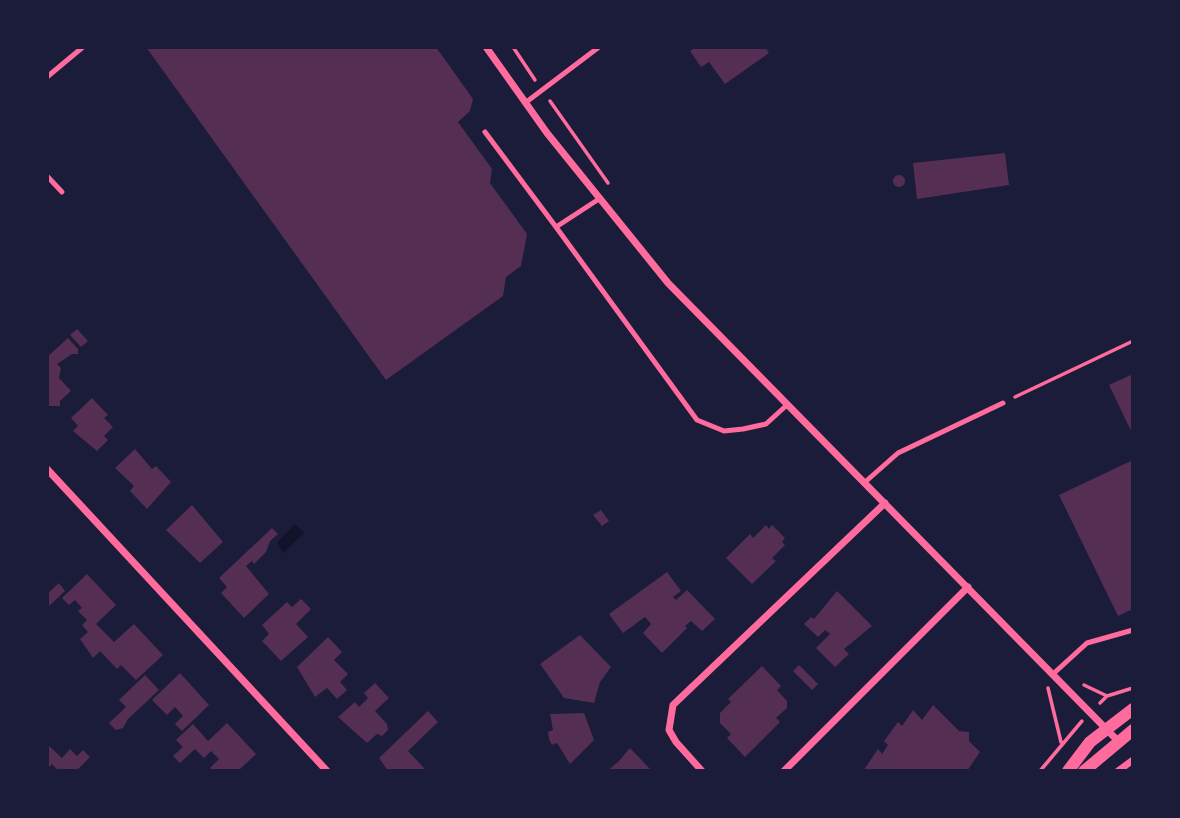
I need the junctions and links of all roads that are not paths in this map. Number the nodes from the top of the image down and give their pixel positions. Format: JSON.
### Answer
{"nodes":[{"id":1,"x":83,"y":47,"type":"edge"},
{"id":2,"x":486,"y":47,"type":"edge"},
{"id":3,"x":599,"y":47,"type":"edge"},
{"id":4,"x":47,"y":77,"type":"edge"},
{"id":5,"x":525,"y":103,"type":"junction"},
{"id":6,"x":485,"y":132,"type":"dead end"},
{"id":7,"x":47,"y":176,"type":"edge"},
{"id":8,"x":62,"y":192,"type":"dead end"},
{"id":9,"x":599,"y":199,"type":"junction"},
{"id":10,"x":556,"y":227,"type":"junction"},
{"id":11,"x":1003,"y":403,"type":"road end"},
{"id":12,"x":788,"y":404,"type":"junction"},
{"id":13,"x":47,"y":469,"type":"edge"},
{"id":14,"x":864,"y":483,"type":"junction"},
{"id":15,"x":885,"y":503,"type":"junction"},
{"id":16,"x":968,"y":587,"type":"junction"},
{"id":17,"x":1133,"y":630,"type":"edge"},
{"id":18,"x":1053,"y":674,"type":"junction"},
{"id":19,"x":1133,"y":709,"type":"edge"},
{"id":20,"x":1106,"y":727,"type":"junction"},
{"id":21,"x":1133,"y":730,"type":"edge"},
{"id":22,"x":1118,"y":741,"type":"junction"},
{"id":23,"x":1133,"y":760,"type":"edge"},
{"id":24,"x":327,"y":771,"type":"edge"},
{"id":25,"x":702,"y":771,"type":"edge"},
{"id":26,"x":784,"y":771,"type":"edge"},
{"id":27,"x":1068,"y":771,"type":"edge"},
{"id":28,"x":1084,"y":771,"type":"edge"},
{"id":29,"x":1118,"y":771,"type":"edge"}],
"edges":[{"from":1,"to":4,"type":"lane"},
{"from":2,"to":5,"type":"street"},
{"from":3,"to":5,"type":"lane"},
{"from":5,"to":9,"type":"street"},
{"from":6,"to":10,"type":"lane"},
{"from":7,"to":8,"type":"lane"},
{"from":9,"to":10,"type":"lane"},
{"from":9,"to":12,"type":"street"},
{"from":10,"to":12,"type":"lane"},
{"from":11,"to":14,"type":"lane"},
{"from":12,"to":14,"type":"street"},
{"from":13,"to":24,"type":"street"},
{"from":14,"to":15,"type":"street"},
{"from":15,"to":16,"type":"street"},
{"from":15,"to":25,"type":"street"},
{"from":16,"to":18,"type":"street"},
{"from":16,"to":26,"type":"street"},
{"from":17,"to":18,"type":"lane"},
{"from":18,"to":20,"type":"street"},
{"from":19,"to":20,"type":"street"},
{"from":20,"to":22,"type":"street"},
{"from":20,"to":27,"type":"street"},
{"from":21,"to":22,"type":"street"},
{"from":22,"to":28,"type":"street"},
{"from":23,"to":29,"type":"street"}]}
